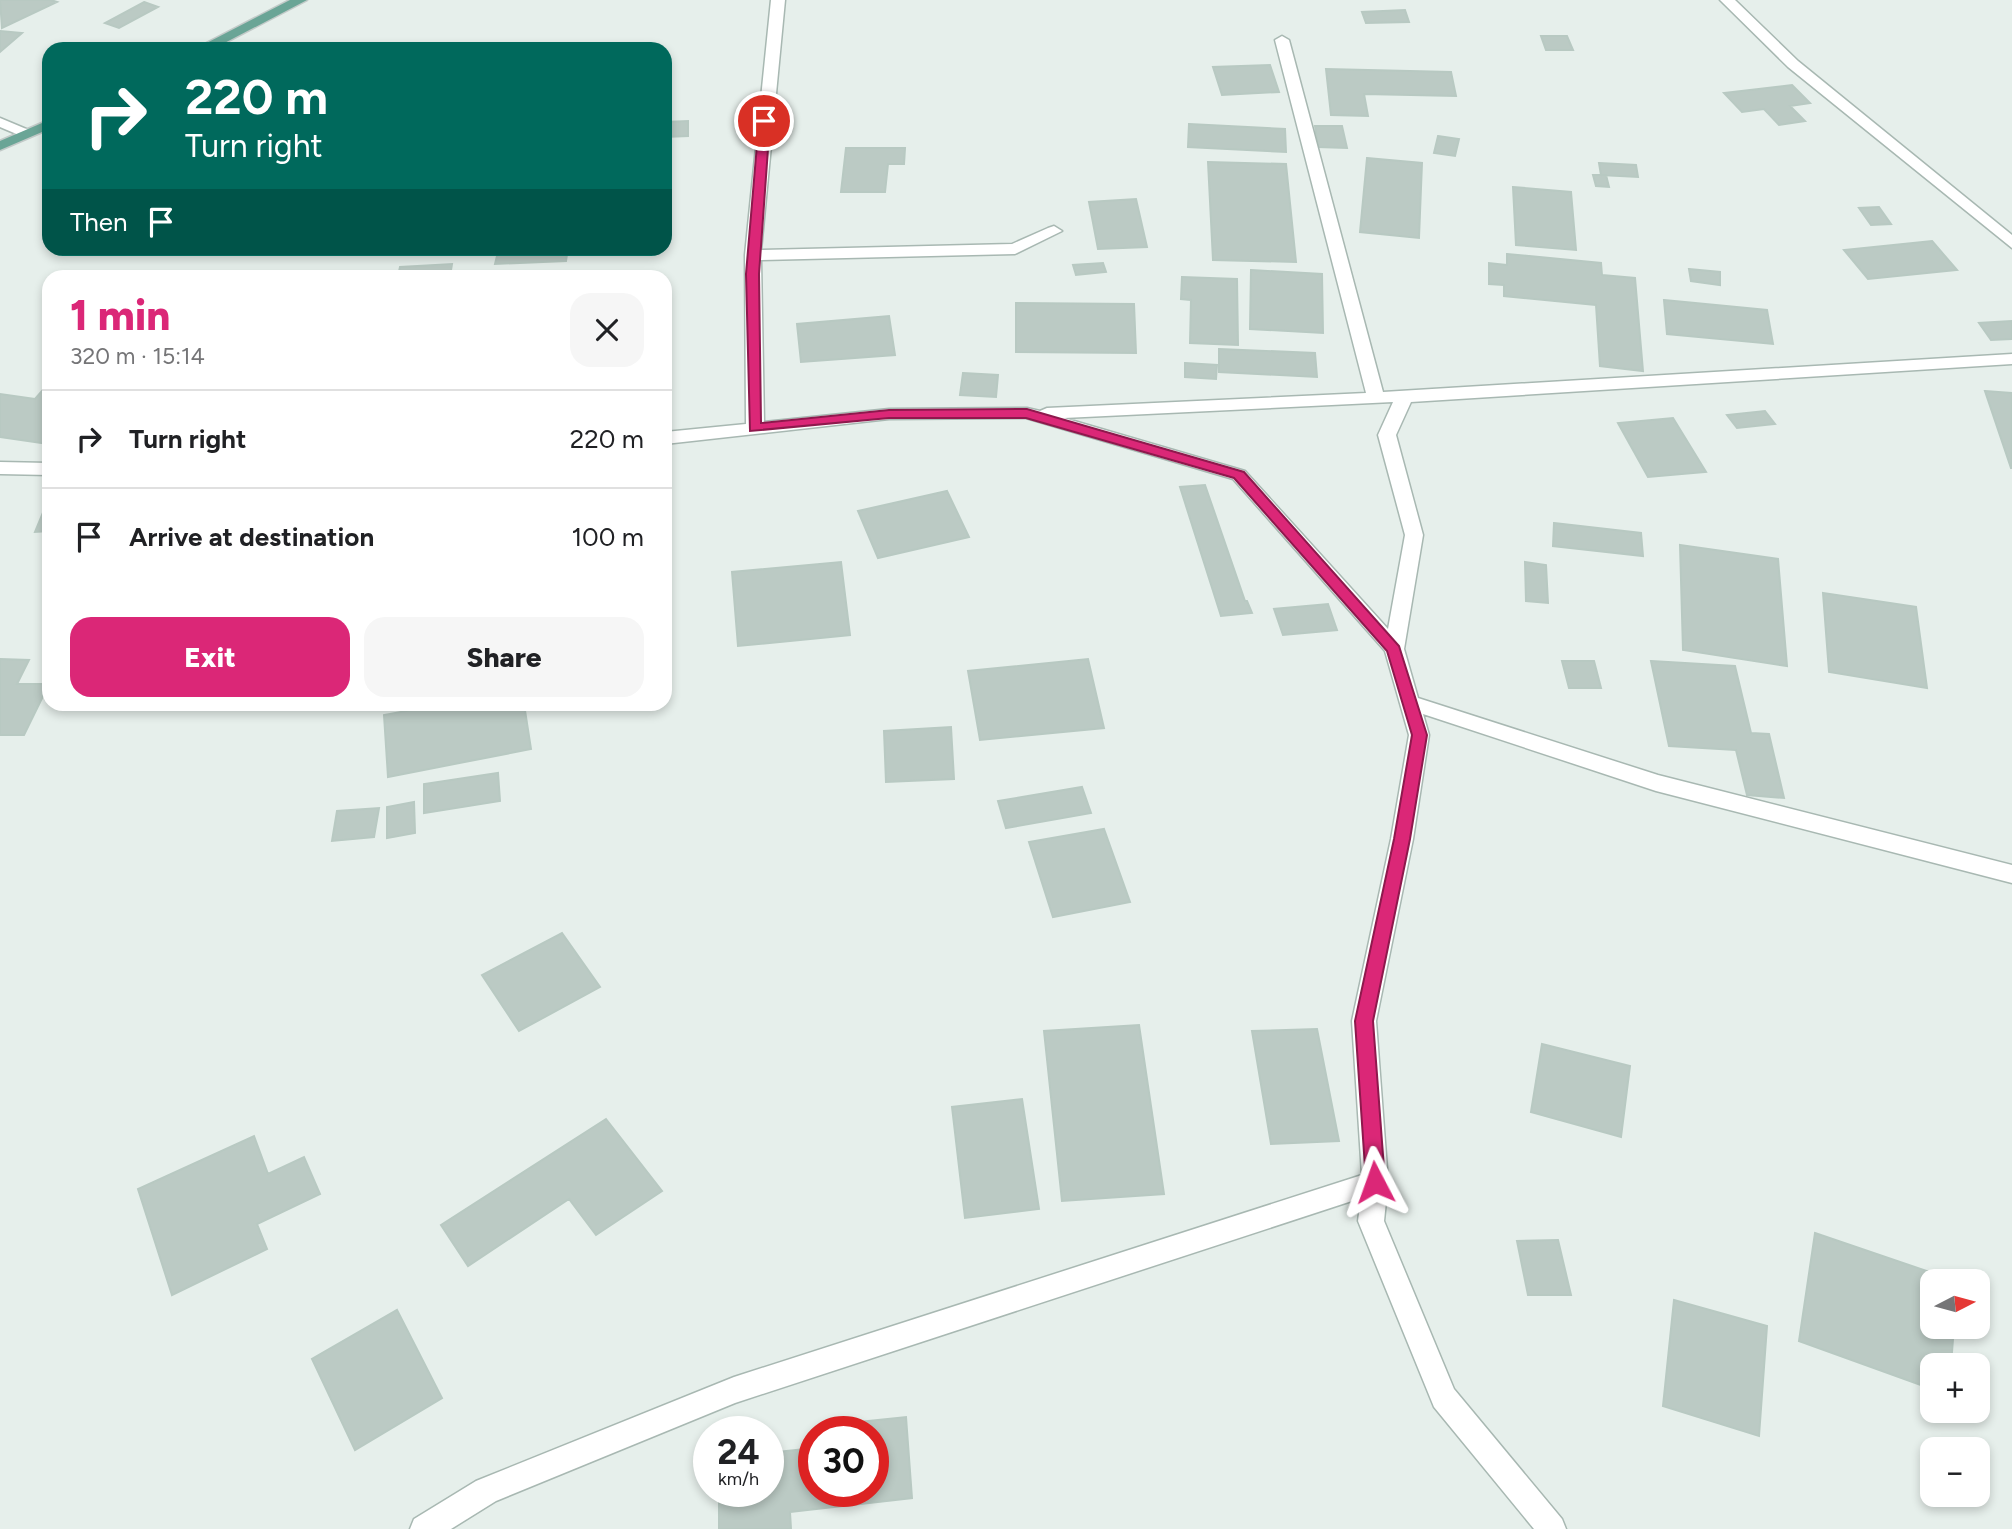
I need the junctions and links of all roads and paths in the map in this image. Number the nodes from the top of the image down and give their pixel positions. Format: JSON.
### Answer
{"nodes":[{"id":1,"x":300,"y":0,"type":"edge"},
{"id":2,"x":778,"y":0,"type":"edge"},
{"id":3,"x":1727,"y":0,"type":"edge"},
{"id":4,"x":1282,"y":40,"type":"dead end"},
{"id":5,"x":216,"y":42,"type":"edge"},
{"id":6,"x":0,"y":122,"type":"edge"},
{"id":7,"x":42,"y":127,"type":"edge"},
{"id":8,"x":26,"y":134,"type":"junction"},
{"id":9,"x":0,"y":146,"type":"edge"},
{"id":10,"x":1054,"y":231,"type":"dead end"},
{"id":11,"x":2012,"y":243,"type":"edge"},
{"id":12,"x":753,"y":255,"type":"junction"},
{"id":13,"x":2012,"y":359,"type":"edge"},
{"id":14,"x":1404,"y":398,"type":"junction"},
{"id":15,"x":1376,"y":399,"type":"junction"},
{"id":16,"x":1027,"y":414,"type":"junction"},
{"id":17,"x":755,"y":428,"type":"junction"},
{"id":18,"x":672,"y":437,"type":"edge"},
{"id":19,"x":0,"y":468,"type":"edge"},
{"id":20,"x":42,"y":469,"type":"edge"},
{"id":21,"x":1394,"y":649,"type":"junction"},
{"id":22,"x":1412,"y":703,"type":"junction"},
{"id":23,"x":2012,"y":874,"type":"edge"},
{"id":24,"x":1375,"y":1182,"type":"junction"},
{"id":25,"x":424,"y":1529,"type":"edge"},
{"id":26,"x":1552,"y":1529,"type":"edge"}],
"edges":[{"from":1,"to":5,"type":"main road"},
{"from":2,"to":12,"type":"street"},
{"from":3,"to":11,"type":"street"},
{"from":4,"to":15,"type":"street"},
{"from":6,"to":8,"type":"street"},
{"from":7,"to":8,"type":"main road"},
{"from":8,"to":9,"type":"main road"},
{"from":10,"to":12,"type":"street"},
{"from":12,"to":17,"type":"street"},
{"from":13,"to":14,"type":"street"},
{"from":14,"to":15,"type":"street"},
{"from":14,"to":21,"type":"street"},
{"from":15,"to":16,"type":"street"},
{"from":16,"to":17,"type":"street"},
{"from":16,"to":21,"type":"street"},
{"from":17,"to":18,"type":"street"},
{"from":19,"to":20,"type":"street"},
{"from":21,"to":22,"type":"street"},
{"from":22,"to":23,"type":"street"},
{"from":22,"to":24,"type":"street"},
{"from":24,"to":25,"type":"street"},
{"from":24,"to":26,"type":"street"}]}
